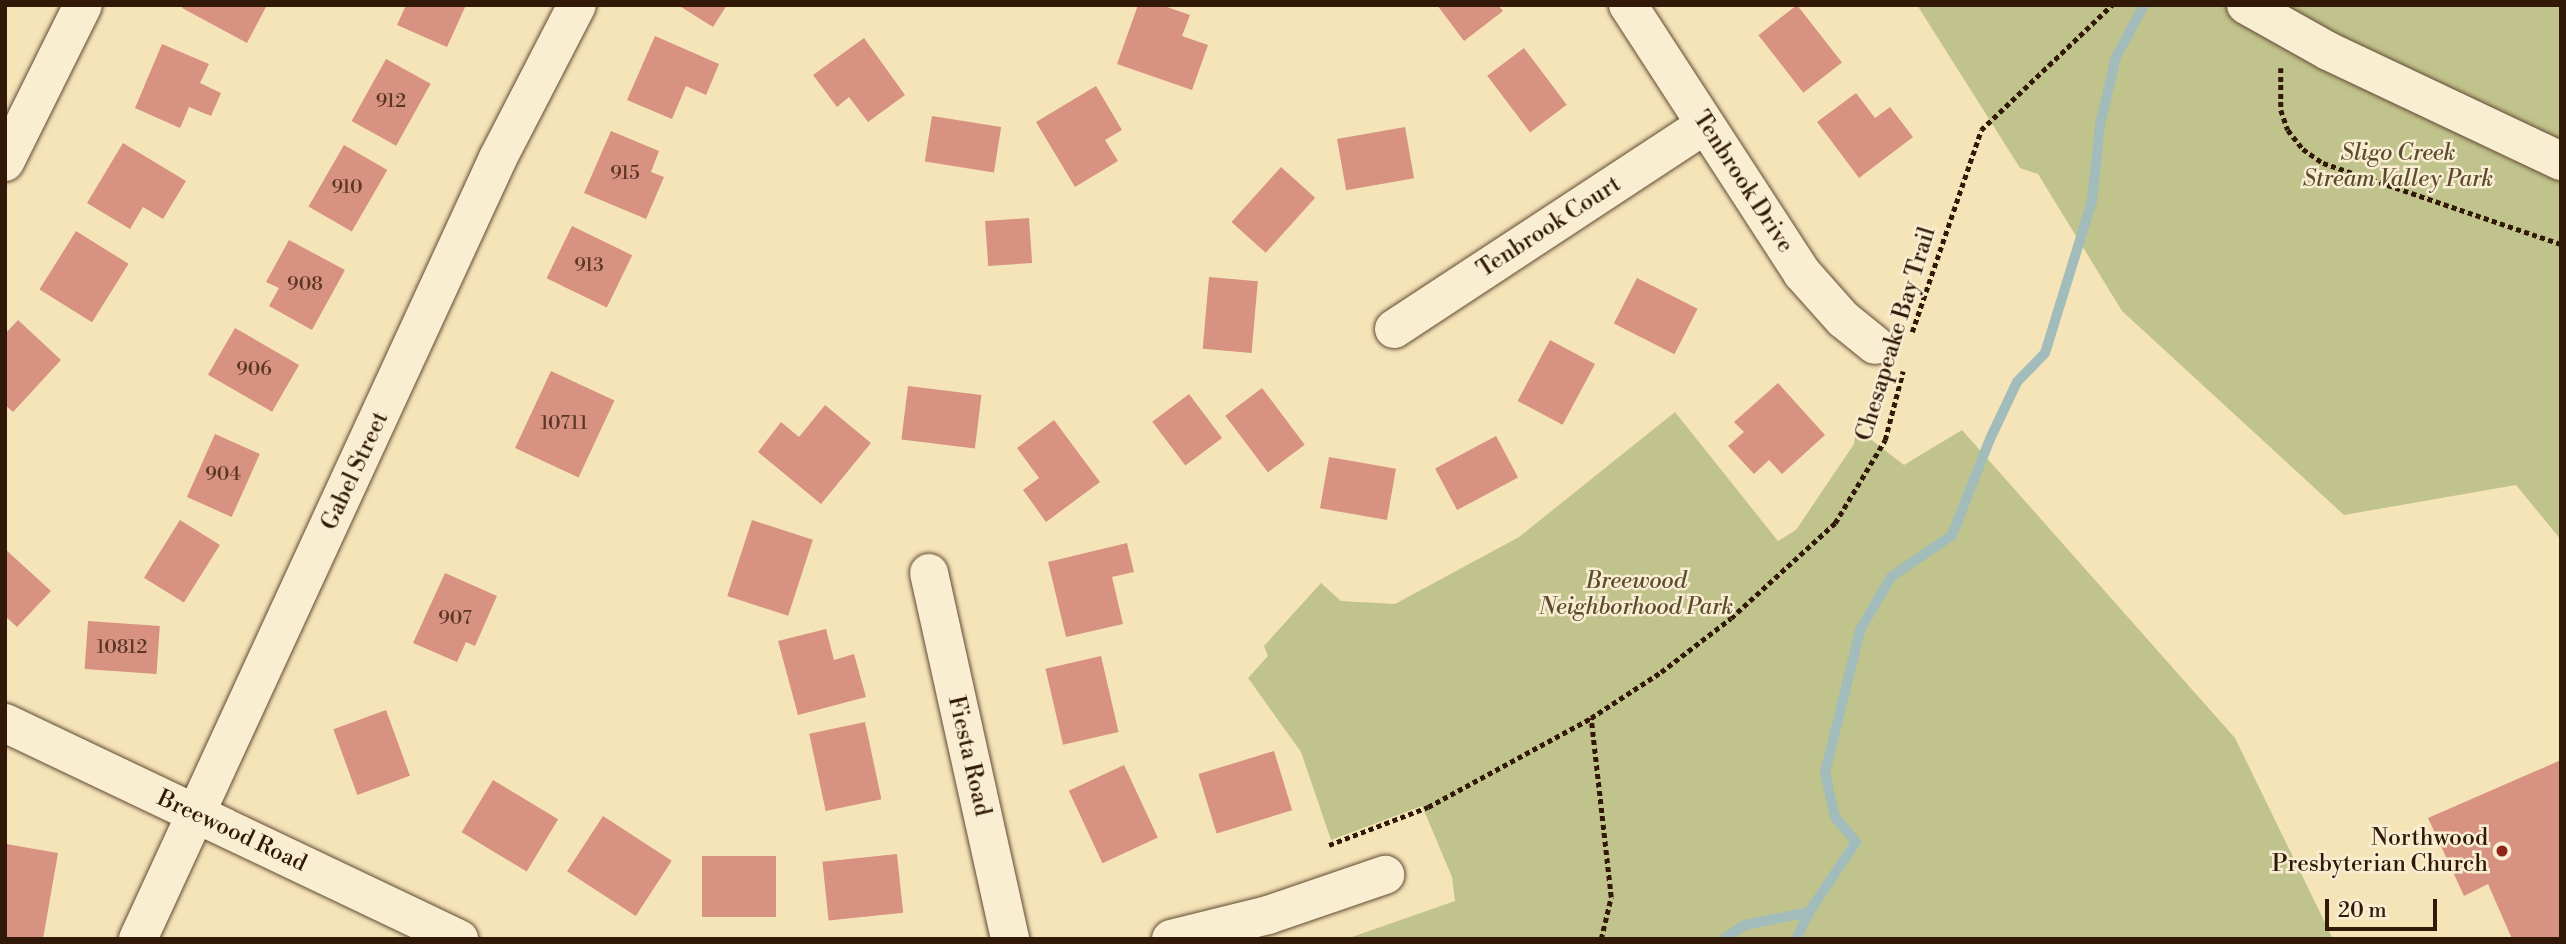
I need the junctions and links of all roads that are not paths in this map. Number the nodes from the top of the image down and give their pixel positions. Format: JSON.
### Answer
{"nodes":[{"id":1,"x":83,"y":5,"type":"edge"},
{"id":2,"x":577,"y":5,"type":"edge"},
{"id":3,"x":1628,"y":5,"type":"edge"},
{"id":4,"x":2246,"y":5,"type":"edge"},
{"id":5,"x":1704,"y":125,"type":"junction"},
{"id":6,"x":2561,"y":161,"type":"edge"},
{"id":7,"x":5,"y":162,"type":"edge"},
{"id":8,"x":1394,"y":329,"type":"dead end"},
{"id":9,"x":1892,"y":344,"type":"road end"},
{"id":10,"x":929,"y":573,"type":"dead end"},
{"id":11,"x":5,"y":723,"type":"edge"},
{"id":12,"x":198,"y":814,"type":"junction"},
{"id":13,"x":1385,"y":875,"type":"dead end"},
{"id":14,"x":138,"y":939,"type":"edge"},
{"id":15,"x":459,"y":939,"type":"edge"},
{"id":16,"x":1010,"y":939,"type":"edge"},
{"id":17,"x":1171,"y":939,"type":"edge"}],
"edges":[{"from":1,"to":7,"type":"street"},
{"from":2,"to":12,"type":"street","name":"Gabel Street"},
{"from":3,"to":5,"type":"street","name":"Tenbrook Drive"},
{"from":4,"to":6,"type":"street"},
{"from":5,"to":8,"type":"street","name":"Tenbrook Court"},
{"from":5,"to":9,"type":"street","name":"Tenbrook Drive"},
{"from":10,"to":16,"type":"street","name":"Fiesta Road"},
{"from":11,"to":12,"type":"street","name":"Breewood Road"},
{"from":12,"to":14,"type":"street","name":"Gabel Street"},
{"from":12,"to":15,"type":"street","name":"Breewood Road"},
{"from":13,"to":17,"type":"street"}]}
